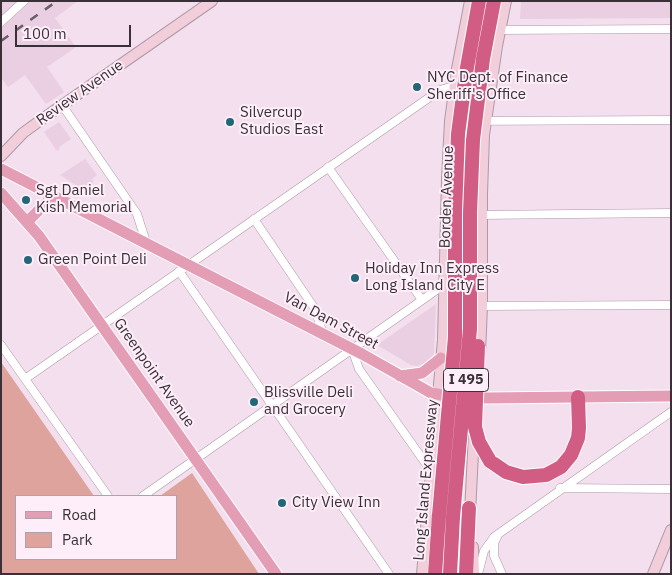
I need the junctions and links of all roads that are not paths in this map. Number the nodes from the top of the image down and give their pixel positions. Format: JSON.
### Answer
{"nodes":[{"id":1,"x":24,"y":1,"type":"edge"},
{"id":2,"x":212,"y":1,"type":"edge"},
{"id":3,"x":470,"y":1,"type":"edge"},
{"id":4,"x":479,"y":1,"type":"edge"},
{"id":5,"x":494,"y":1,"type":"edge"},
{"id":6,"x":506,"y":1,"type":"edge"},
{"id":7,"x":1,"y":22,"type":"edge"},
{"id":8,"x":464,"y":28,"type":"junction"},
{"id":9,"x":671,"y":29,"type":"edge"},
{"id":10,"x":500,"y":30,"type":"junction"},
{"id":11,"x":454,"y":86,"type":"junction"},
{"id":12,"x":62,"y":105,"type":"junction"},
{"id":13,"x":450,"y":120,"type":"junction"},
{"id":14,"x":671,"y":120,"type":"edge"},
{"id":15,"x":486,"y":121,"type":"junction"},
{"id":16,"x":1,"y":156,"type":"edge"},
{"id":17,"x":328,"y":167,"type":"junction"},
{"id":18,"x":1,"y":169,"type":"edge"},
{"id":19,"x":1,"y":194,"type":"edge"},
{"id":20,"x":52,"y":194,"type":"junction"},
{"id":21,"x":671,"y":213,"type":"edge"},
{"id":22,"x":446,"y":215,"type":"junction"},
{"id":23,"x":482,"y":215,"type":"junction"},
{"id":24,"x":254,"y":219,"type":"junction"},
{"id":25,"x":27,"y":222,"type":"junction"},
{"id":26,"x":146,"y":242,"type":"junction"},
{"id":27,"x":470,"y":243,"type":"junction"},
{"id":28,"x":190,"y":264,"type":"junction"},
{"id":29,"x":179,"y":272,"type":"junction"},
{"id":30,"x":445,"y":284,"type":"junction"},
{"id":31,"x":422,"y":300,"type":"junction"},
{"id":32,"x":671,"y":305,"type":"edge"},
{"id":33,"x":445,"y":306,"type":"junction"},
{"id":34,"x":482,"y":306,"type":"junction"},
{"id":35,"x":102,"y":325,"type":"junction"},
{"id":36,"x":323,"y":334,"type":"junction"},
{"id":37,"x":1,"y":345,"type":"edge"},
{"id":38,"x":352,"y":349,"type":"junction"},
{"id":39,"x":442,"y":358,"type":"junction"},
{"id":40,"x":400,"y":376,"type":"junction"},
{"id":41,"x":25,"y":379,"type":"junction"},
{"id":42,"x":438,"y":395,"type":"junction"},
{"id":43,"x":671,"y":396,"type":"edge"},
{"id":44,"x":578,"y":397,"type":"junction"},
{"id":45,"x":477,"y":398,"type":"junction"},
{"id":46,"x":272,"y":406,"type":"junction"},
{"id":47,"x":671,"y":412,"type":"edge"},
{"id":48,"x":196,"y":460,"type":"junction"},
{"id":49,"x":431,"y":471,"type":"junction"},
{"id":50,"x":560,"y":488,"type":"junction"},
{"id":51,"x":671,"y":488,"type":"edge"},
{"id":52,"x":107,"y":495,"type":"edge"},
{"id":53,"x":144,"y":495,"type":"edge"},
{"id":54,"x":469,"y":508,"type":"junction"},
{"id":55,"x":671,"y":530,"type":"edge"},
{"id":56,"x":498,"y":534,"type":"junction"},
{"id":57,"x":276,"y":574,"type":"edge"},
{"id":58,"x":389,"y":574,"type":"edge"},
{"id":59,"x":422,"y":574,"type":"edge"},
{"id":60,"x":435,"y":574,"type":"edge"},
{"id":61,"x":450,"y":574,"type":"edge"},
{"id":62,"x":466,"y":574,"type":"edge"},
{"id":63,"x":474,"y":574,"type":"edge"},
{"id":64,"x":478,"y":574,"type":"edge"},
{"id":65,"x":502,"y":574,"type":"edge"},
{"id":66,"x":653,"y":574,"type":"edge"}],
"edges":[{"from":1,"to":7,"type":"street"},
{"from":2,"to":12,"type":"main road","name":"Review Avenue"},
{"from":3,"to":8,"type":"main road","name":"Borden Avenue"},
{"from":4,"to":60,"type":"highway","name":"Long Island Expressway","number":"I 495","bridge":true},
{"from":5,"to":27,"type":"highway","name":"Long Island Expressway","number":"I 495","bridge":true},
{"from":6,"to":10,"type":"main road"},
{"from":8,"to":10,"type":"street"},
{"from":8,"to":11,"type":"main road","name":"Borden Avenue"},
{"from":9,"to":10,"type":"street"},
{"from":10,"to":15,"type":"main road"},
{"from":11,"to":13,"type":"main road","name":"Borden Avenue"},
{"from":11,"to":17,"type":"street"},
{"from":12,"to":16,"type":"main road","name":"Review Avenue"},
{"from":12,"to":26,"type":"street"},
{"from":13,"to":15,"type":"street"},
{"from":13,"to":22,"type":"main road","name":"Borden Avenue"},
{"from":14,"to":15,"type":"street"},
{"from":15,"to":23,"type":"main road"},
{"from":17,"to":24,"type":"street"},
{"from":17,"to":31,"type":"street"},
{"from":18,"to":20,"type":"main road","name":"Van Dam Street"},
{"from":19,"to":25,"type":"main road","name":"Greenpoint Avenue"},
{"from":20,"to":25,"type":"main road"},
{"from":20,"to":26,"type":"main road","name":"Van Dam Street"},
{"from":21,"to":23,"type":"street"},
{"from":22,"to":23,"type":"street"},
{"from":22,"to":30,"type":"main road","name":"Borden Avenue"},
{"from":23,"to":34,"type":"main road"},
{"from":24,"to":28,"type":"street"},
{"from":24,"to":36,"type":"street"},
{"from":25,"to":35,"type":"main road","name":"Greenpoint Avenue"},
{"from":26,"to":28,"type":"main road","name":"Van Dam Street"},
{"from":27,"to":44,"type":"highway","bridge":true},
{"from":27,"to":61,"type":"highway","name":"Long Island Expressway","number":"I 495","bridge":true},
{"from":28,"to":29,"type":"street"},
{"from":28,"to":36,"type":"main road","name":"Van Dam Street"},
{"from":29,"to":35,"type":"street"},
{"from":29,"to":46,"type":"street"},
{"from":30,"to":31,"type":"street"},
{"from":30,"to":33,"type":"main road","name":"Borden Avenue"},
{"from":31,"to":38,"type":"street"},
{"from":32,"to":34,"type":"street"},
{"from":33,"to":34,"type":"street"},
{"from":33,"to":39,"type":"main road","name":"Borden Avenue"},
{"from":34,"to":45,"type":"main road"},
{"from":35,"to":41,"type":"street"},
{"from":35,"to":48,"type":"main road","name":"Greenpoint Avenue"},
{"from":36,"to":38,"type":"main road","name":"Van Dam Street"},
{"from":37,"to":41,"type":"street"},
{"from":38,"to":40,"type":"main road","name":"Van Dam Street"},
{"from":38,"to":46,"type":"street"},
{"from":38,"to":49,"type":"street"},
{"from":39,"to":40,"type":"main road"},
{"from":39,"to":42,"type":"main road","name":"Borden Avenue"},
{"from":40,"to":42,"type":"main road","name":"Van Dam Street"},
{"from":41,"to":52,"type":"street"},
{"from":42,"to":45,"type":"main road","name":"Van Dam Street"},
{"from":42,"to":49,"type":"main road","name":"Borden Avenue"},
{"from":43,"to":44,"type":"main road","name":"Van Dam Street"},
{"from":44,"to":45,"type":"main road","name":"Van Dam Street"},
{"from":45,"to":54,"type":"main road"},
{"from":46,"to":48,"type":"street"},
{"from":46,"to":58,"type":"street"},
{"from":47,"to":50,"type":"street"},
{"from":48,"to":53,"type":"street"},
{"from":48,"to":57,"type":"main road","name":"Greenpoint Avenue"},
{"from":49,"to":59,"type":"main road","name":"Borden Avenue"},
{"from":50,"to":51,"type":"street"},
{"from":50,"to":56,"type":"street"},
{"from":54,"to":62,"type":"highway"},
{"from":54,"to":63,"type":"main road"},
{"from":55,"to":66,"type":"main road"},
{"from":56,"to":64,"type":"street"},
{"from":56,"to":65,"type":"street"}]}
